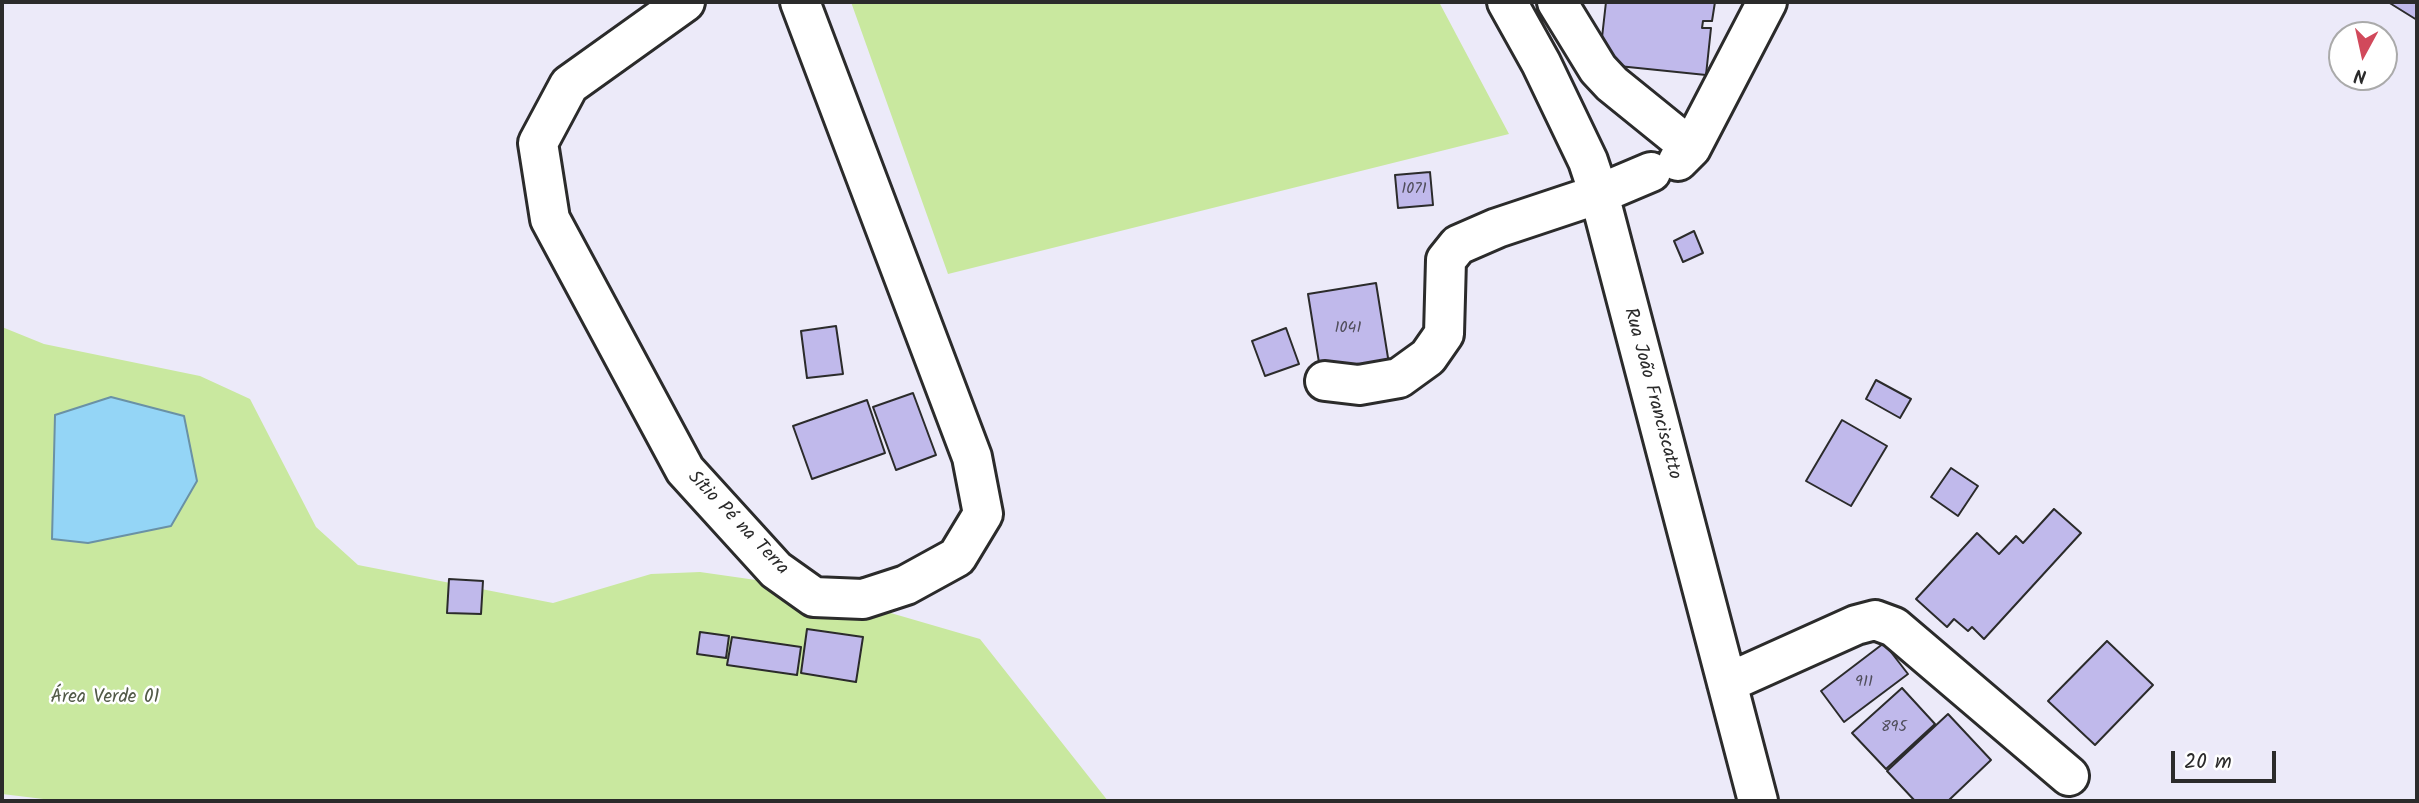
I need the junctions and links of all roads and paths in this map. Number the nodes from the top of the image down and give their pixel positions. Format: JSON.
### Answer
{"nodes":[{"id":1,"x":685,"y":2,"type":"edge"},
{"id":2,"x":800,"y":2,"type":"edge"},
{"id":3,"x":1507,"y":2,"type":"edge"},
{"id":4,"x":1558,"y":2,"type":"edge"},
{"id":5,"x":1767,"y":2,"type":"edge"},
{"id":6,"x":1674,"y":160,"type":"junction"},
{"id":7,"x":1598,"y":194,"type":"junction"},
{"id":8,"x":1325,"y":381,"type":"dead end"},
{"id":9,"x":1727,"y":683,"type":"junction"},
{"id":10,"x":2069,"y":776,"type":"dead end"},
{"id":11,"x":1758,"y":801,"type":"edge"}],
"edges":[{"from":1,"to":2,"type":"street","name":"Sítio Pé na Terra"},
{"from":3,"to":7,"type":"street","name":"Rua João Franciscatto"},
{"from":4,"to":6,"type":"street"},
{"from":5,"to":6,"type":"street"},
{"from":6,"to":7,"type":"street"},
{"from":7,"to":8,"type":"street"},
{"from":7,"to":9,"type":"street","name":"Rua João Franciscatto"},
{"from":9,"to":10,"type":"street"},
{"from":9,"to":11,"type":"street","name":"Rua João Franciscatto"}]}
